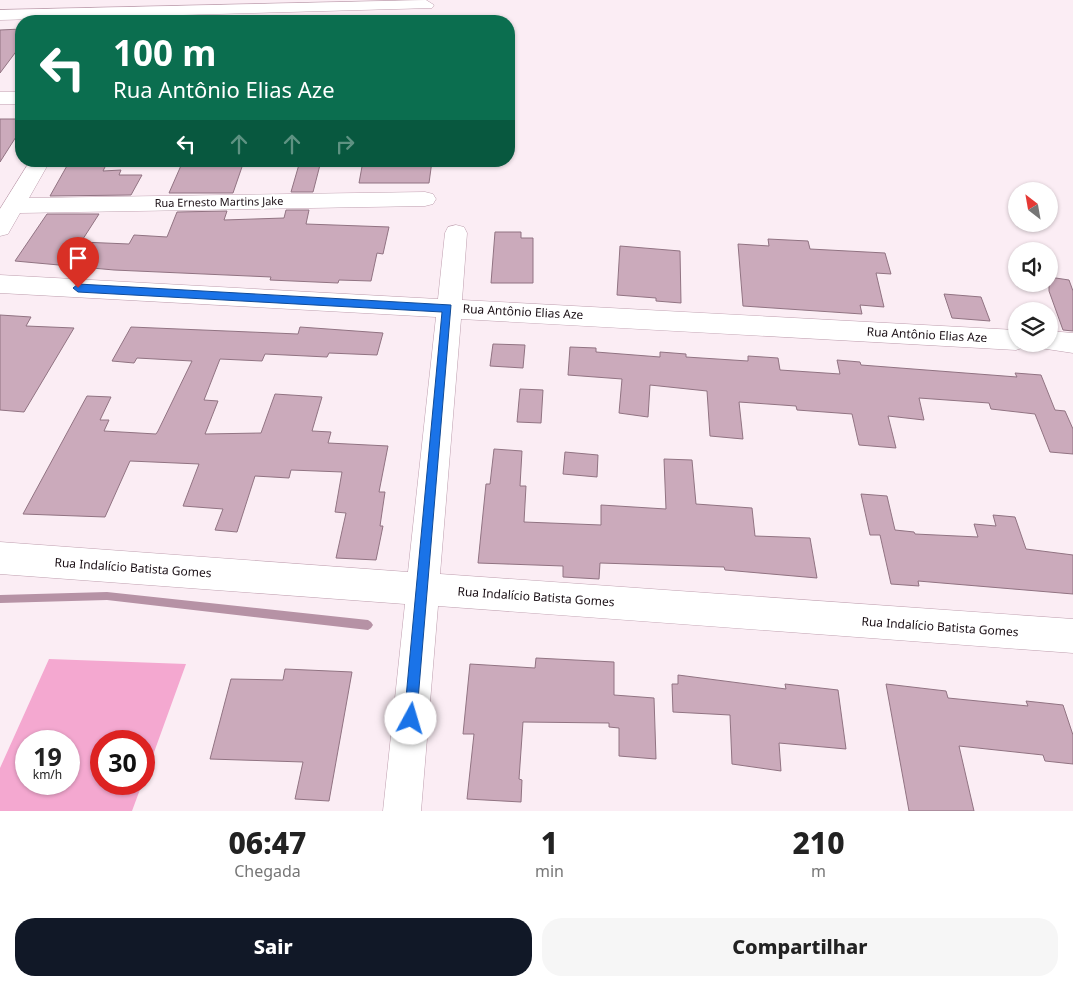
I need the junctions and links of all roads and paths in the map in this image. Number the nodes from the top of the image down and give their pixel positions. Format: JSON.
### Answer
{"nodes":[{"id":1,"x":426,"y":5,"type":"dead end"},
{"id":2,"x":131,"y":11,"type":"edge"},
{"id":3,"x":0,"y":15,"type":"edge"},
{"id":4,"x":0,"y":98,"type":"edge"},
{"id":5,"x":15,"y":98,"type":"edge"},
{"id":6,"x":37,"y":167,"type":"edge"},
{"id":7,"x":425,"y":199,"type":"dead end"},
{"id":8,"x":14,"y":206,"type":"junction"},
{"id":9,"x":0,"y":228,"type":"edge"},
{"id":10,"x":456,"y":233,"type":"dead end"},
{"id":11,"x":0,"y":284,"type":"edge"},
{"id":12,"x":448,"y":308,"type":"junction"},
{"id":13,"x":1008,"y":340,"type":"edge"},
{"id":14,"x":1058,"y":342,"type":"edge"},
{"id":15,"x":1073,"y":343,"type":"edge"},
{"id":16,"x":0,"y":558,"type":"edge"},
{"id":17,"x":424,"y":589,"type":"junction"},
{"id":18,"x":1073,"y":636,"type":"edge"},
{"id":19,"x":402,"y":811,"type":"edge"}],
"edges":[{"from":1,"to":2,"type":"street"},
{"from":2,"to":3,"type":"street"},
{"from":4,"to":5,"type":"street"},
{"from":6,"to":8,"type":"street"},
{"from":7,"to":8,"type":"street","name":"Rua Ernesto Martins Jake"},
{"from":8,"to":9,"type":"street"},
{"from":10,"to":12,"type":"street"},
{"from":11,"to":12,"type":"street","name":"Rua Antônio Elias Aze"},
{"from":12,"to":13,"type":"street","name":"Rua Antônio Elias Aze"},
{"from":12,"to":17,"type":"street"},
{"from":14,"to":15,"type":"street"},
{"from":16,"to":17,"type":"street","name":"Rua Indalício Batista Gomes"},
{"from":17,"to":18,"type":"street","name":"Rua Indalício Batista Gomes"},
{"from":17,"to":19,"type":"street"}]}
